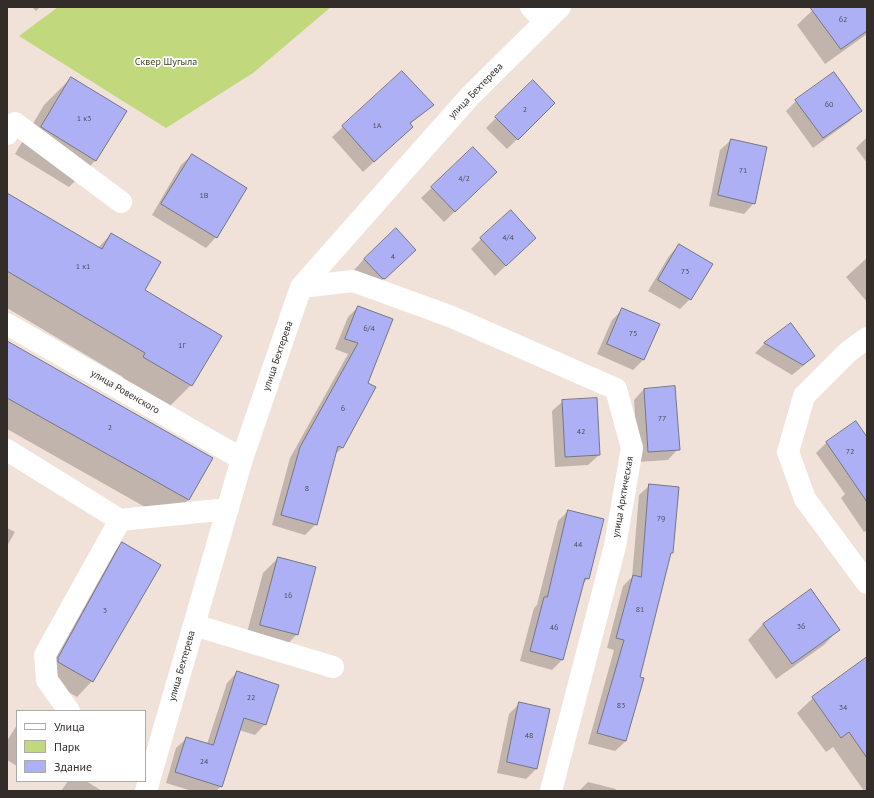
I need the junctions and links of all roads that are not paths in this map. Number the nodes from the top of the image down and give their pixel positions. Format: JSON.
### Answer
{"nodes":[{"id":1,"x":545,"y":12,"type":"edge"},
{"id":2,"x":7,"y":134,"type":"edge"},
{"id":3,"x":121,"y":202,"type":"dead end"},
{"id":4,"x":301,"y":287,"type":"junction"},
{"id":5,"x":7,"y":324,"type":"edge"},
{"id":6,"x":867,"y":338,"type":"edge"},
{"id":7,"x":7,"y":450,"type":"edge"},
{"id":8,"x":242,"y":459,"type":"junction"},
{"id":9,"x":228,"y":509,"type":"junction"},
{"id":10,"x":120,"y":520,"type":"junction"},
{"id":11,"x":867,"y":582,"type":"edge"},
{"id":12,"x":194,"y":625,"type":"junction"},
{"id":13,"x":333,"y":667,"type":"dead end"},
{"id":14,"x":68,"y":710,"type":"edge"},
{"id":15,"x":148,"y":777,"type":"edge"},
{"id":16,"x":551,"y":791,"type":"edge"}],
"edges":[{"from":1,"to":4,"type":"street","name":"улица Бехтерева"},
{"from":2,"to":3,"type":"street"},
{"from":4,"to":8,"type":"street","name":"улица Бехтерева"},
{"from":4,"to":16,"type":"street","name":"улица Арктическая"},
{"from":5,"to":8,"type":"street","name":"улица Ровенского"},
{"from":6,"to":11,"type":"street"},
{"from":7,"to":10,"type":"street"},
{"from":8,"to":9,"type":"street","name":"улица Бехтерева"},
{"from":9,"to":10,"type":"street"},
{"from":9,"to":12,"type":"street","name":"улица Бехтерева"},
{"from":10,"to":14,"type":"street"},
{"from":12,"to":13,"type":"street"},
{"from":12,"to":15,"type":"street","name":"улица Бехтерева"}]}
